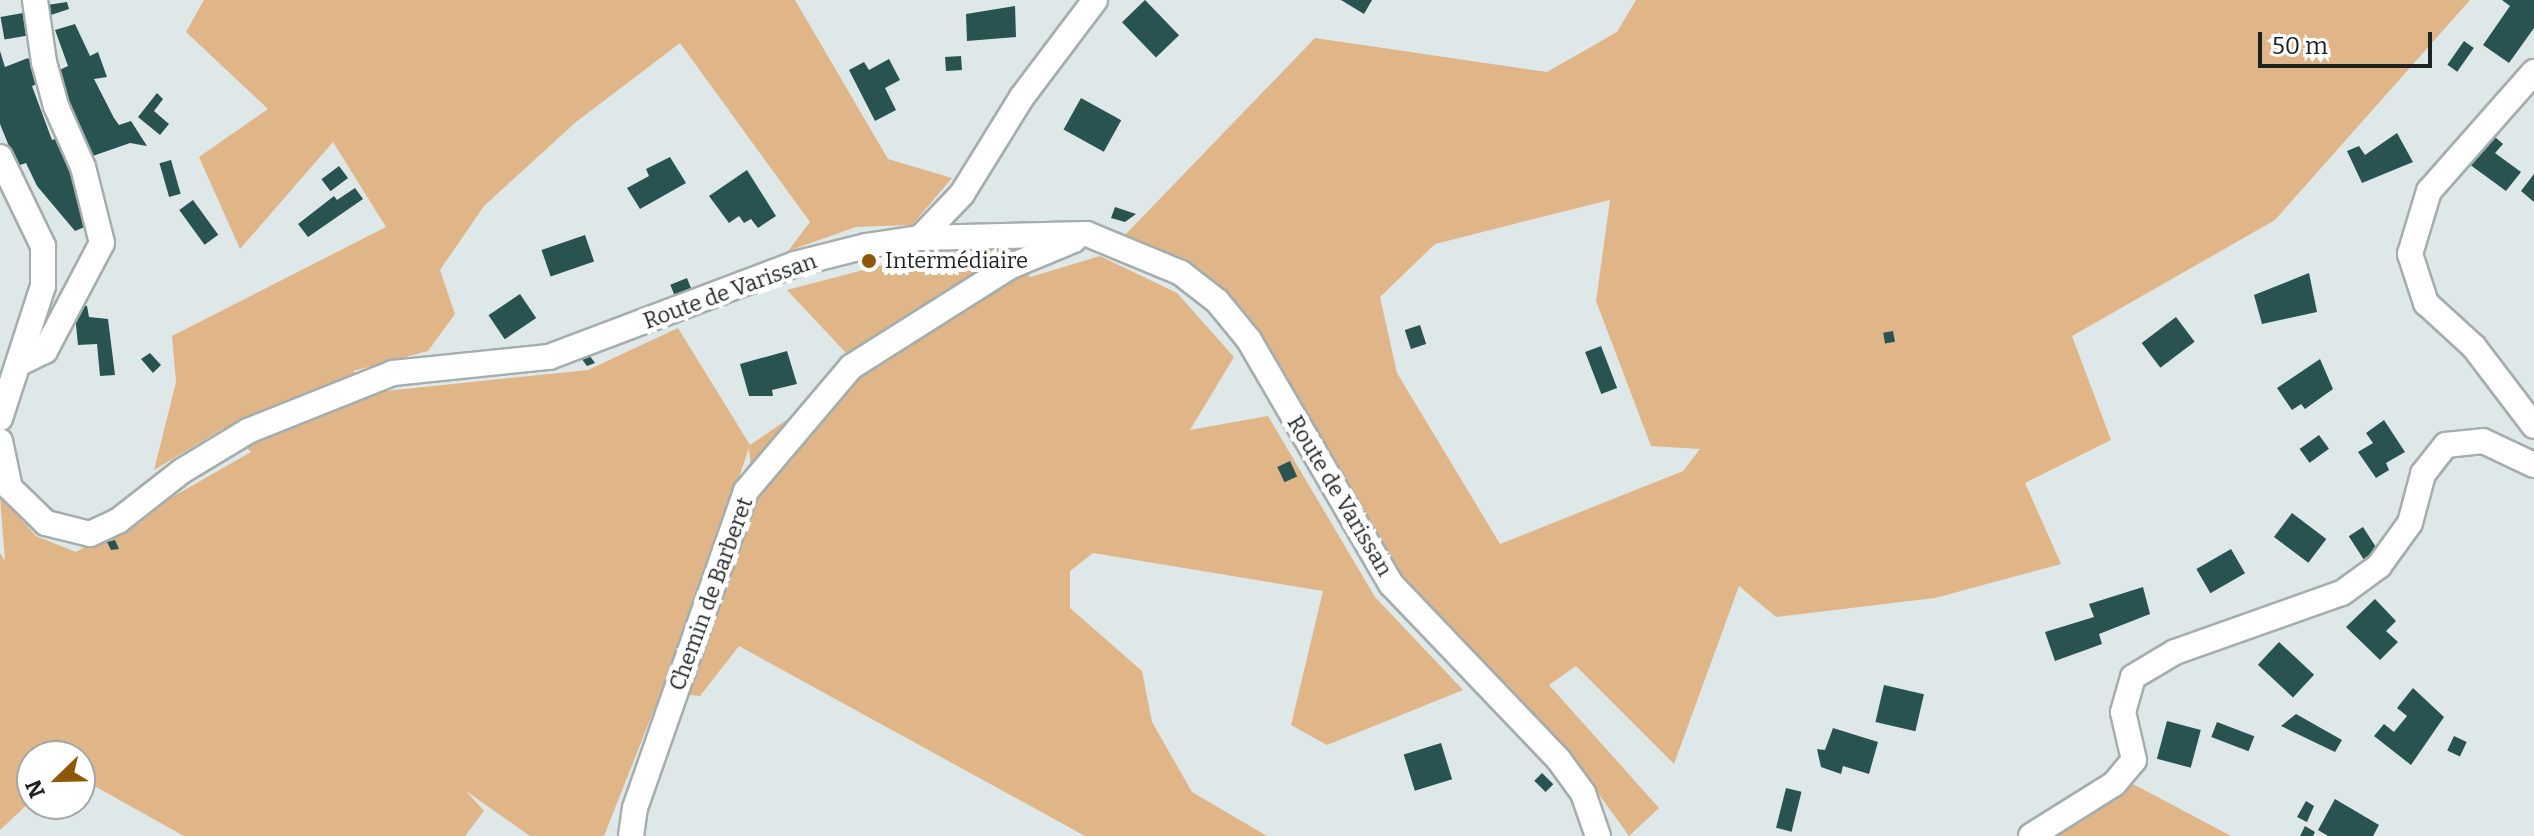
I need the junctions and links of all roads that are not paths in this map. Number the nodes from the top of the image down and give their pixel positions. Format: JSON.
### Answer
{"nodes":[{"id":1,"x":1095,"y":0,"type":"edge"},
{"id":2,"x":37,"y":1,"type":"edge"},
{"id":3,"x":2534,"y":72,"type":"edge"},
{"id":4,"x":0,"y":157,"type":"edge"},
{"id":5,"x":1087,"y":234,"type":"junction"},
{"id":6,"x":920,"y":238,"type":"junction"},
{"id":7,"x":20,"y":363,"type":"junction"},
{"id":8,"x":0,"y":418,"type":"edge"},
{"id":9,"x":2534,"y":426,"type":"edge"},
{"id":10,"x":0,"y":441,"type":"edge"},
{"id":11,"x":2534,"y":465,"type":"edge"},
{"id":12,"x":631,"y":836,"type":"edge"},
{"id":13,"x":1598,"y":836,"type":"edge"},
{"id":14,"x":2031,"y":836,"type":"edge"}],
"edges":[{"from":1,"to":6,"type":"street"},
{"from":2,"to":7,"type":"street"},
{"from":3,"to":9,"type":"street"},
{"from":4,"to":7,"type":"street"},
{"from":5,"to":6,"type":"street","name":"Route de Varissan"},
{"from":5,"to":12,"type":"street","name":"Chemin de Barberet"},
{"from":5,"to":13,"type":"street","name":"Route de Varissan"},
{"from":6,"to":10,"type":"street","name":"Route de Varissan"},
{"from":7,"to":8,"type":"street"},
{"from":11,"to":14,"type":"street"}]}
